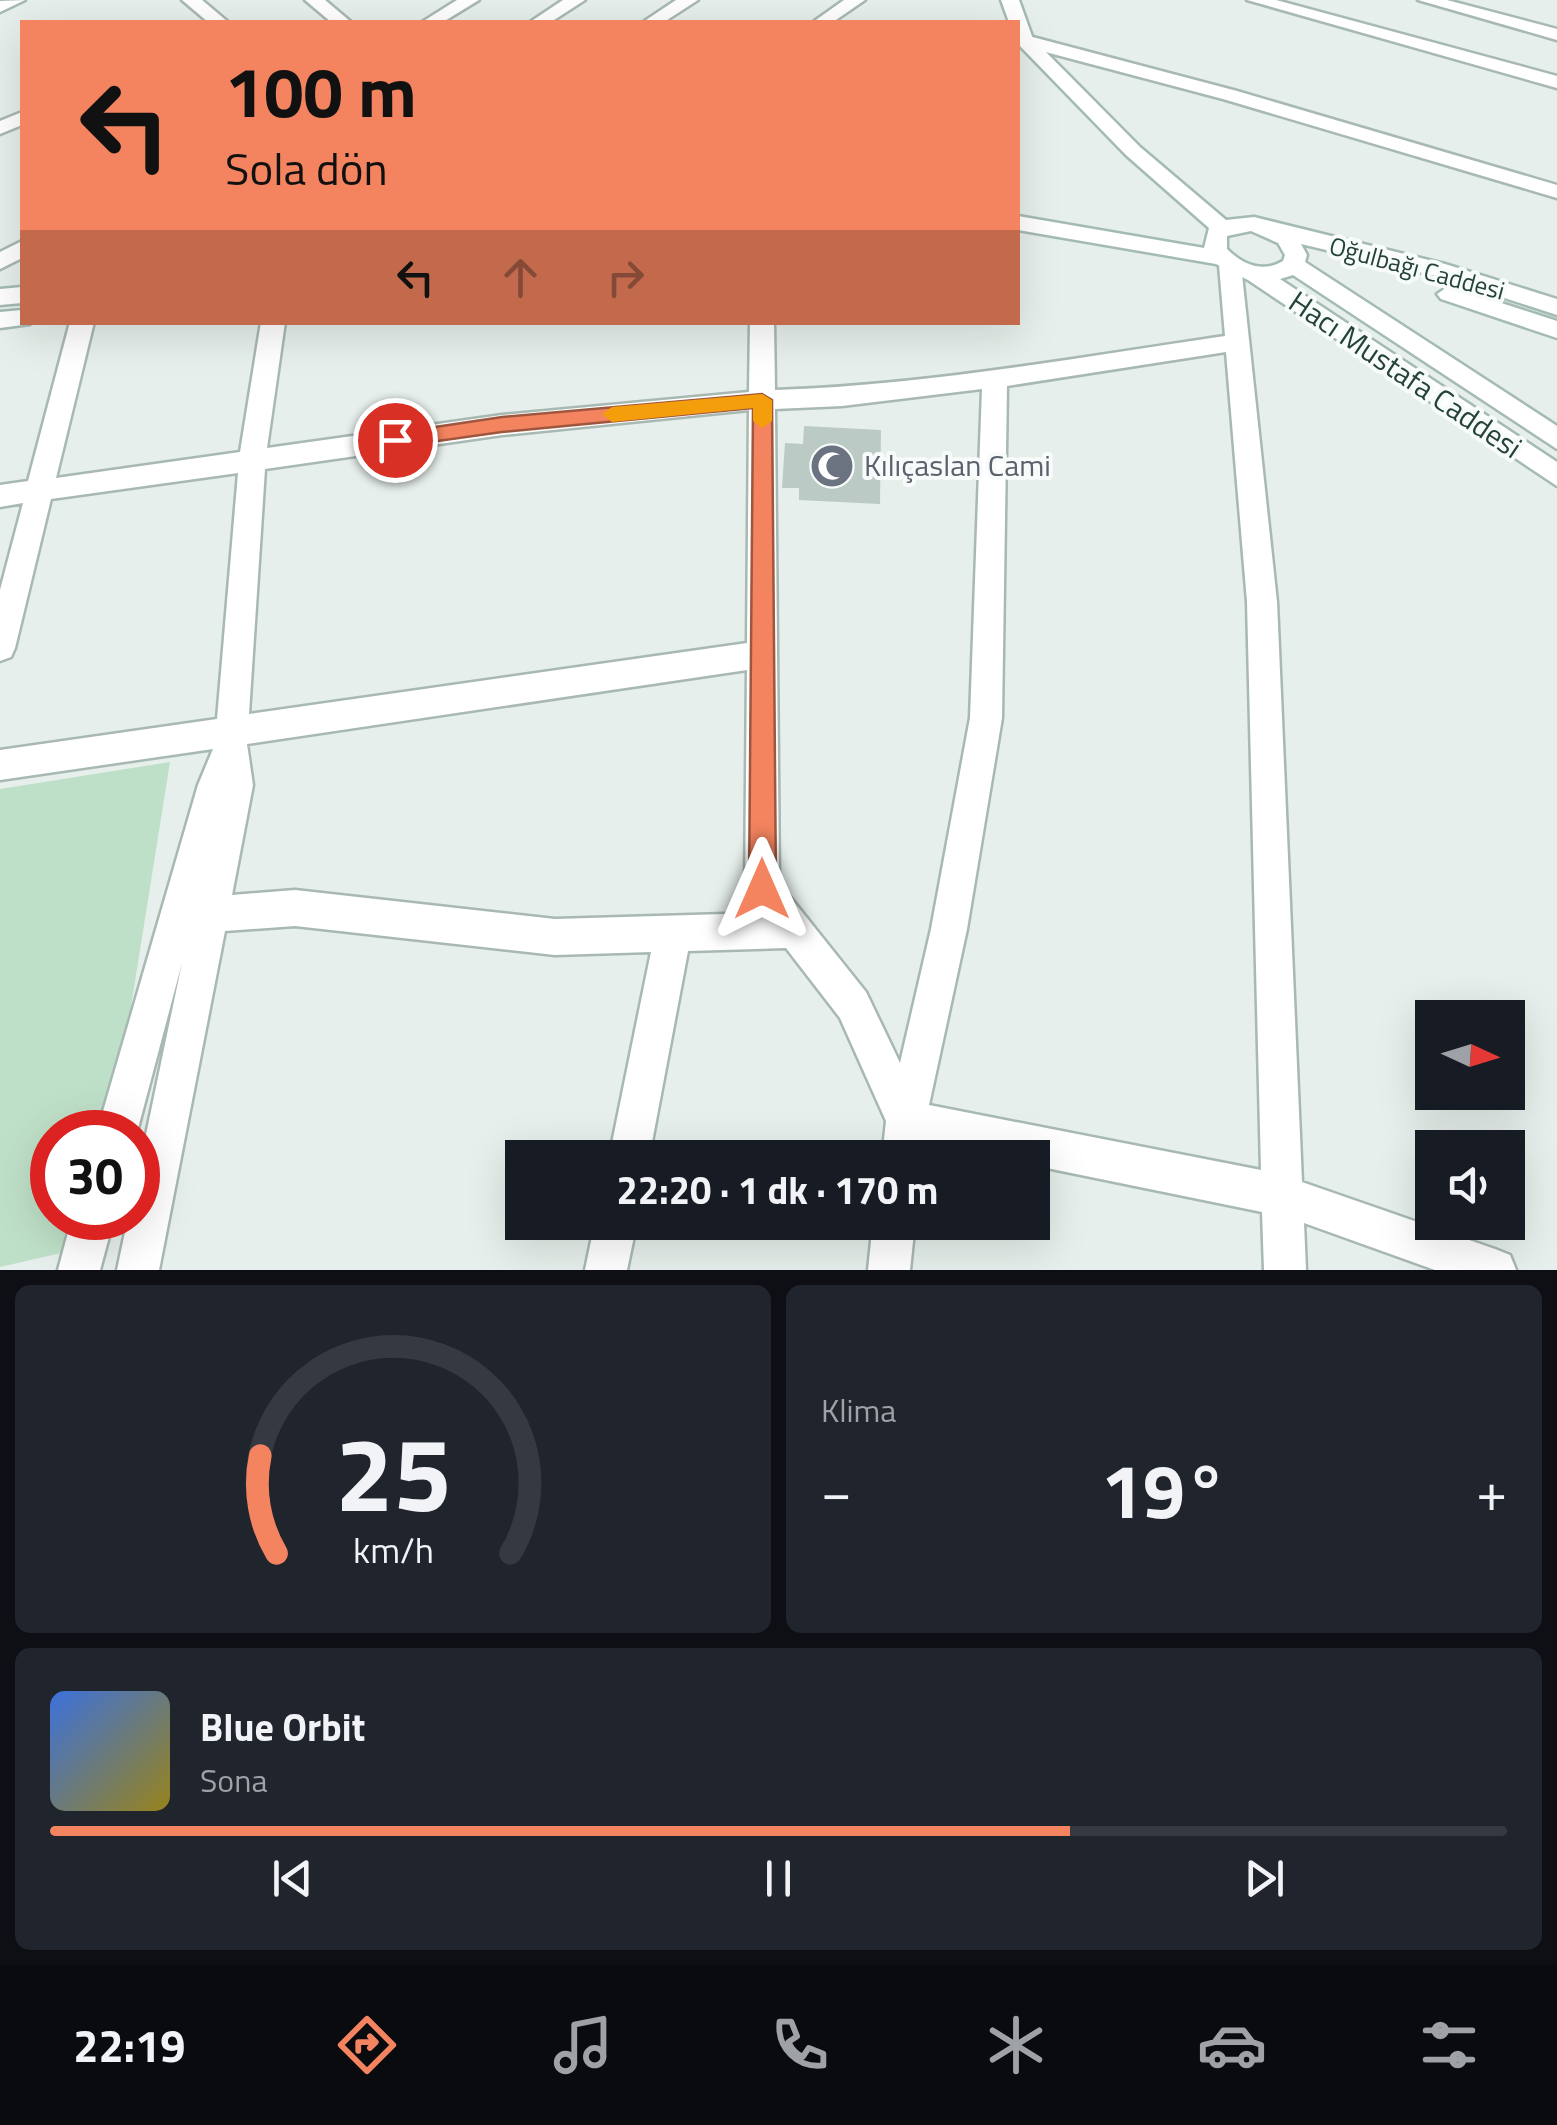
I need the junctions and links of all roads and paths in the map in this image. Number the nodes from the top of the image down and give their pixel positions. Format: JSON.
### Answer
{"nodes":[{"id":1,"x":16,"y":0,"type":"edge"},
{"id":2,"x":191,"y":0,"type":"edge"},
{"id":3,"x":314,"y":0,"type":"edge"},
{"id":4,"x":470,"y":0,"type":"edge"},
{"id":5,"x":576,"y":0,"type":"edge"},
{"id":6,"x":689,"y":0,"type":"edge"},
{"id":7,"x":856,"y":0,"type":"edge"},
{"id":8,"x":1256,"y":0,"type":"edge"},
{"id":9,"x":1427,"y":0,"type":"edge"},
{"id":10,"x":0,"y":6,"type":"edge"},
{"id":11,"x":217,"y":20,"type":"edge"},
{"id":12,"x":339,"y":20,"type":"edge"},
{"id":13,"x":435,"y":20,"type":"edge"},
{"id":14,"x":542,"y":20,"type":"edge"},
{"id":15,"x":655,"y":20,"type":"edge"},
{"id":16,"x":825,"y":20,"type":"edge"},
{"id":17,"x":1020,"y":27,"type":"edge"},
{"id":18,"x":1557,"y":35,"type":"edge"},
{"id":19,"x":1025,"y":41,"type":"junction"},
{"id":20,"x":1557,"y":82,"type":"edge"},
{"id":21,"x":1133,"y":151,"type":"junction"},
{"id":22,"x":1557,"y":192,"type":"edge"},
{"id":23,"x":1020,"y":203,"type":"edge"},
{"id":24,"x":1020,"y":223,"type":"edge"},
{"id":25,"x":1266,"y":228,"type":"junction"},
{"id":26,"x":1228,"y":252,"type":"junction"},
{"id":27,"x":1295,"y":260,"type":"junction"},
{"id":28,"x":1557,"y":308,"type":"edge"},
{"id":29,"x":81,"y":325,"type":"edge"},
{"id":30,"x":274,"y":325,"type":"edge"},
{"id":31,"x":762,"y":325,"type":"edge"},
{"id":32,"x":1557,"y":330,"type":"edge"},
{"id":33,"x":1239,"y":342,"type":"junction"},
{"id":34,"x":995,"y":379,"type":"junction"},
{"id":35,"x":762,"y":400,"type":"junction"},
{"id":36,"x":1557,"y":439,"type":"edge"},
{"id":37,"x":252,"y":460,"type":"junction"},
{"id":38,"x":1557,"y":476,"type":"edge"},
{"id":39,"x":36,"y":491,"type":"junction"},
{"id":40,"x":0,"y":496,"type":"edge"},
{"id":41,"x":0,"y":648,"type":"edge"},
{"id":42,"x":763,"y":654,"type":"junction"},
{"id":43,"x":232,"y":738,"type":"junction"},
{"id":44,"x":0,"y":764,"type":"edge"},
{"id":45,"x":211,"y":914,"type":"junction"},
{"id":46,"x":795,"y":930,"type":"junction"},
{"id":47,"x":673,"y":934,"type":"junction"},
{"id":48,"x":123,"y":1110,"type":"edge"},
{"id":49,"x":904,"y":1139,"type":"edge"},
{"id":50,"x":632,"y":1140,"type":"edge"},
{"id":51,"x":1282,"y":1195,"type":"junction"},
{"id":52,"x":87,"y":1240,"type":"edge"},
{"id":53,"x":612,"y":1240,"type":"edge"},
{"id":54,"x":892,"y":1240,"type":"edge"},
{"id":55,"x":78,"y":1270,"type":"edge"},
{"id":56,"x":138,"y":1270,"type":"edge"},
{"id":57,"x":606,"y":1270,"type":"edge"},
{"id":58,"x":888,"y":1270,"type":"edge"},
{"id":59,"x":1284,"y":1270,"type":"edge"},
{"id":60,"x":1495,"y":1270,"type":"edge"}],
"edges":[{"from":1,"to":10,"type":"street"},
{"from":2,"to":11,"type":"street"},
{"from":3,"to":12,"type":"street"},
{"from":4,"to":13,"type":"street"},
{"from":5,"to":14,"type":"street"},
{"from":6,"to":15,"type":"street"},
{"from":7,"to":16,"type":"street"},
{"from":8,"to":20,"type":"street"},
{"from":9,"to":18,"type":"street"},
{"from":17,"to":19,"type":"street"},
{"from":19,"to":21,"type":"street"},
{"from":19,"to":22,"type":"street"},
{"from":21,"to":25,"type":"street"},
{"from":21,"to":26,"type":"street","name":"Hacı Mustafa Caddesi"},
{"from":23,"to":26,"type":"street"},
{"from":24,"to":26,"type":"street"},
{"from":25,"to":26,"type":"street"},
{"from":25,"to":27,"type":"street","name":"Hacı Mustafa Caddesi"},
{"from":25,"to":28,"type":"street","name":"Oğulbağı Caddesi"},
{"from":26,"to":27,"type":"street"},
{"from":26,"to":33,"type":"street"},
{"from":26,"to":38,"type":"street","name":"Hacı Mustafa Caddesi"},
{"from":27,"to":32,"type":"street","name":"Oğulbağı Caddesi"},
{"from":27,"to":36,"type":"street","name":"Hacı Mustafa Caddesi"},
{"from":29,"to":39,"type":"street"},
{"from":30,"to":37,"type":"street"},
{"from":31,"to":35,"type":"street"},
{"from":33,"to":34,"type":"street"},
{"from":33,"to":51,"type":"street"},
{"from":34,"to":35,"type":"street"},
{"from":34,"to":49,"type":"street"},
{"from":35,"to":37,"type":"street"},
{"from":35,"to":42,"type":"street"},
{"from":37,"to":39,"type":"street"},
{"from":37,"to":43,"type":"street"},
{"from":39,"to":40,"type":"street"},
{"from":39,"to":41,"type":"street"},
{"from":42,"to":43,"type":"street"},
{"from":42,"to":46,"type":"street"},
{"from":43,"to":44,"type":"street"},
{"from":43,"to":45,"type":"street"},
{"from":43,"to":48,"type":"street"},
{"from":45,"to":47,"type":"street"},
{"from":45,"to":56,"type":"street"},
{"from":46,"to":47,"type":"street"},
{"from":46,"to":49,"type":"street"},
{"from":47,"to":50,"type":"street"},
{"from":49,"to":51,"type":"street"},
{"from":51,"to":59,"type":"street"},
{"from":51,"to":60,"type":"street"},
{"from":52,"to":55,"type":"street"},
{"from":53,"to":57,"type":"street"},
{"from":54,"to":58,"type":"street"}]}
